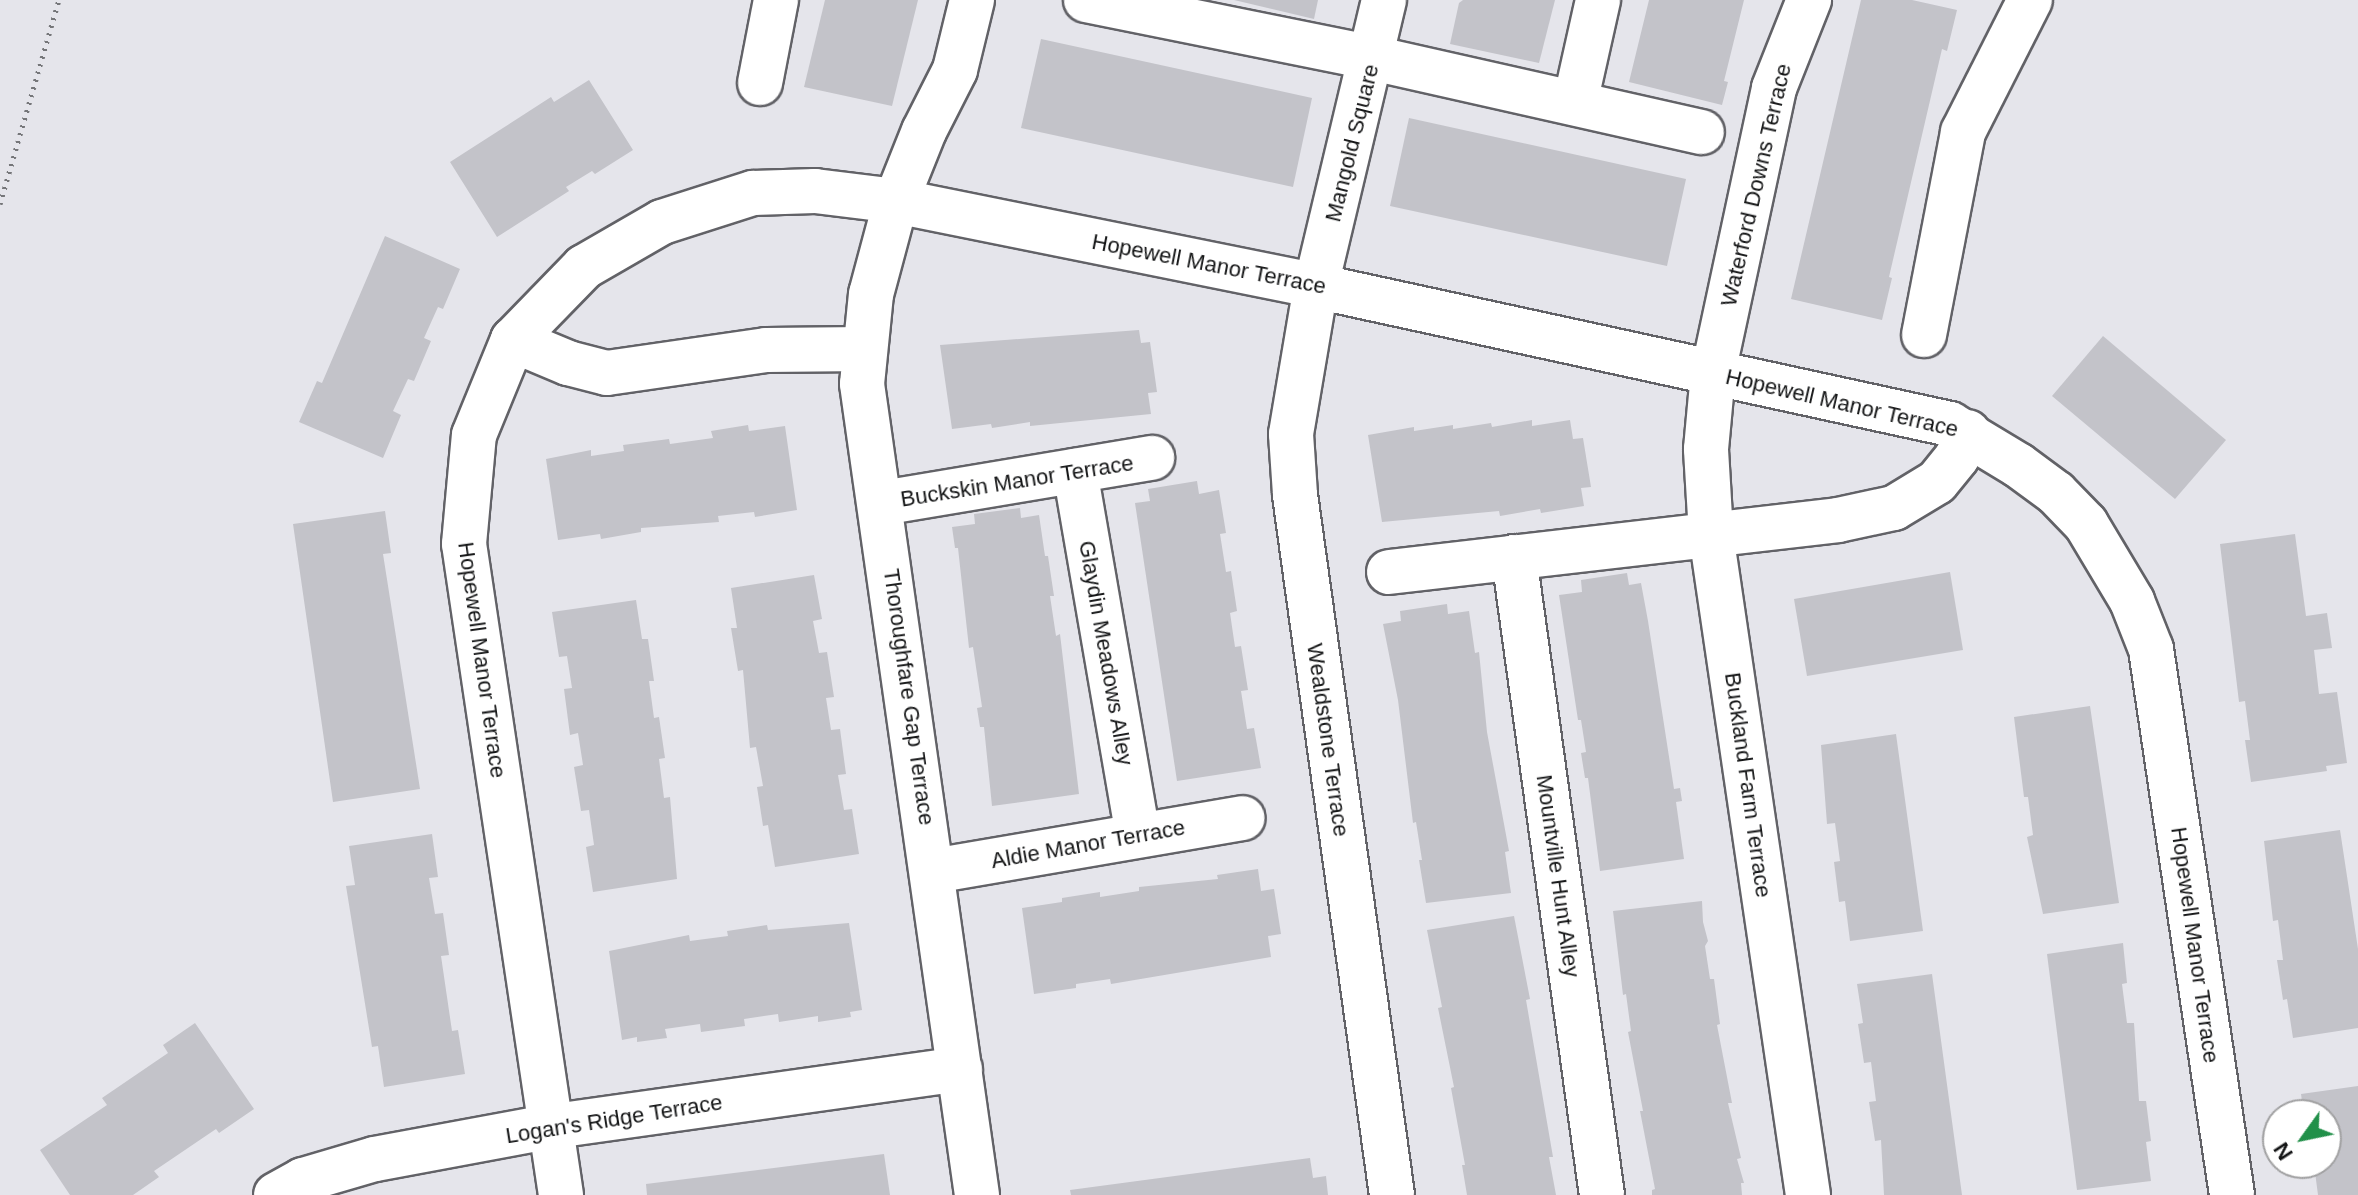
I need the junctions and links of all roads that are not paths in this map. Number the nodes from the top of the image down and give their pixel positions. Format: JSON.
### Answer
{"nodes":[{"id":1,"x":776,"y":0,"type":"edge"},
{"id":2,"x":972,"y":0,"type":"edge"},
{"id":3,"x":1086,"y":0,"type":"edge"},
{"id":4,"x":1384,"y":0,"type":"edge"},
{"id":5,"x":1598,"y":0,"type":"edge"},
{"id":6,"x":1809,"y":0,"type":"edge"},
{"id":7,"x":2029,"y":0,"type":"edge"},
{"id":8,"x":1176,"y":9,"type":"edge"},
{"id":9,"x":1373,"y":58,"type":"junction"},
{"id":10,"x":760,"y":83,"type":"dead end"},
{"id":11,"x":1575,"y":103,"type":"junction"},
{"id":12,"x":1702,"y":132,"type":"dead end"},
{"id":13,"x":896,"y":201,"type":"junction"},
{"id":14,"x":1316,"y":286,"type":"junction"},
{"id":15,"x":1924,"y":335,"type":"dead end"},
{"id":16,"x":513,"y":340,"type":"junction"},
{"id":17,"x":865,"y":349,"type":"junction"},
{"id":18,"x":1713,"y":373,"type":"junction"},
{"id":19,"x":1968,"y":432,"type":"junction"},
{"id":20,"x":1152,"y":458,"type":"dead end"},
{"id":21,"x":1075,"y":471,"type":"junction"},
{"id":22,"x":882,"y":503,"type":"junction"},
{"id":23,"x":1711,"y":534,"type":"junction"},
{"id":24,"x":1514,"y":557,"type":"junction"},
{"id":25,"x":1389,"y":572,"type":"dead end"},
{"id":26,"x":1243,"y":818,"type":"dead end"},
{"id":27,"x":1138,"y":835,"type":"junction"},
{"id":28,"x":933,"y":871,"type":"junction"},
{"id":29,"x":960,"y":1069,"type":"junction"},
{"id":30,"x":548,"y":1127,"type":"junction"},
{"id":31,"x":276,"y":1195,"type":"edge"},
{"id":32,"x":561,"y":1195,"type":"edge"},
{"id":33,"x":977,"y":1195,"type":"edge"},
{"id":34,"x":1392,"y":1195,"type":"edge"},
{"id":35,"x":1602,"y":1195,"type":"edge"},
{"id":36,"x":1808,"y":1195,"type":"edge"},
{"id":37,"x":2232,"y":1195,"type":"edge"}],
"edges":[{"from":1,"to":10,"type":"street"},
{"from":2,"to":13,"type":"street","name":"Thoroughfare Gap Terrace"},
{"from":3,"to":8,"type":"street"},
{"from":4,"to":9,"type":"street","name":"Mangold Square"},
{"from":5,"to":11,"type":"street"},
{"from":6,"to":18,"type":"street","name":"Waterford Downs Terrace"},
{"from":7,"to":15,"type":"street"},
{"from":8,"to":9,"type":"street"},
{"from":9,"to":11,"type":"street"},
{"from":9,"to":14,"type":"street","name":"Mangold Square"},
{"from":11,"to":12,"type":"street"},
{"from":13,"to":14,"type":"street","name":"Hopewell Manor Terrace"},
{"from":13,"to":16,"type":"street","name":"Hopewell Manor Terrace"},
{"from":13,"to":17,"type":"street","name":"Thoroughfare Gap Terrace"},
{"from":14,"to":18,"type":"street","name":"Hopewell Manor Terrace"},
{"from":14,"to":34,"type":"street","name":"Wealdstone Terrace"},
{"from":16,"to":17,"type":"street"},
{"from":16,"to":30,"type":"street","name":"Hopewell Manor Terrace"},
{"from":17,"to":22,"type":"street","name":"Thoroughfare Gap Terrace"},
{"from":18,"to":19,"type":"street","name":"Hopewell Manor Terrace"},
{"from":18,"to":23,"type":"street","name":"Buckland Farm Terrace"},
{"from":19,"to":23,"type":"street"},
{"from":19,"to":37,"type":"street","name":"Hopewell Manor Terrace"},
{"from":20,"to":21,"type":"street","name":"Buckskin Manor Terrace"},
{"from":21,"to":22,"type":"street","name":"Buckskin Manor Terrace"},
{"from":21,"to":27,"type":"street","name":"Glaydin Meadows Alley"},
{"from":22,"to":28,"type":"street","name":"Thoroughfare Gap Terrace"},
{"from":23,"to":24,"type":"street"},
{"from":23,"to":36,"type":"street","name":"Buckland Farm Terrace"},
{"from":24,"to":25,"type":"street"},
{"from":24,"to":35,"type":"street","name":"Mountville Hunt Alley"},
{"from":26,"to":27,"type":"street","name":"Aldie Manor Terrace"},
{"from":27,"to":28,"type":"street","name":"Aldie Manor Terrace"},
{"from":28,"to":29,"type":"street","name":"Thoroughfare Gap Terrace"},
{"from":29,"to":30,"type":"street","name":"Logan's Ridge Terrace"},
{"from":29,"to":33,"type":"street","name":"Thoroughfare Gap Terrace"},
{"from":30,"to":31,"type":"street","name":"Logan's Ridge Terrace"},
{"from":30,"to":32,"type":"street","name":"Hopewell Manor Terrace"}]}
